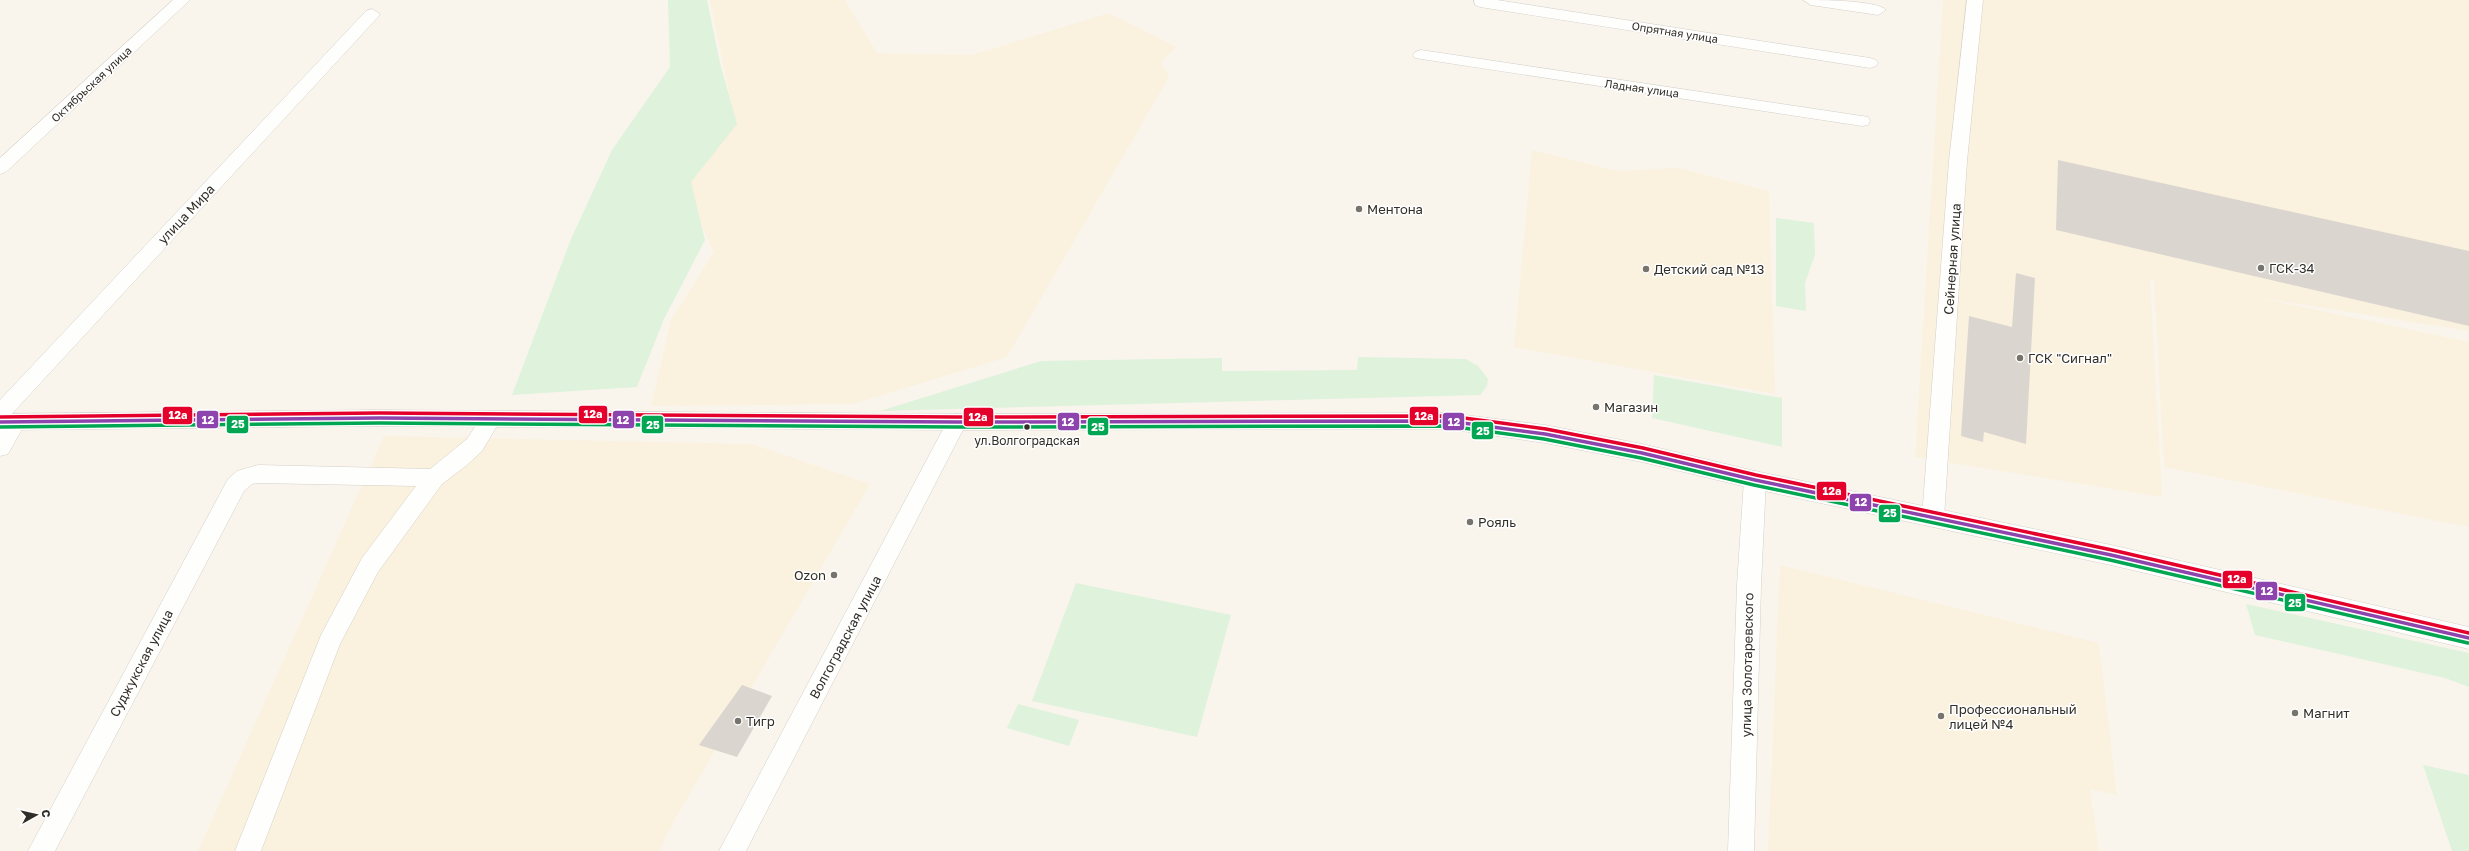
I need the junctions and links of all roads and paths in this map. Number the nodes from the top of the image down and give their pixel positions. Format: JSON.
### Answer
{"nodes":[{"id":1,"x":182,"y":0,"type":"edge"},
{"id":2,"x":1811,"y":0,"type":"edge"},
{"id":3,"x":1975,"y":0,"type":"edge"},
{"id":4,"x":1480,"y":2,"type":"dead end"},
{"id":5,"x":1878,"y":10,"type":"dead end"},
{"id":6,"x":372,"y":14,"type":"dead end"},
{"id":7,"x":1422,"y":55,"type":"dead end"},
{"id":8,"x":1870,"y":63,"type":"dead end"},
{"id":9,"x":1862,"y":120,"type":"dead end"},
{"id":10,"x":0,"y":168,"type":"edge"},
{"id":11,"x":491,"y":418,"type":"junction"},
{"id":12,"x":5,"y":419,"type":"edge"},
{"id":13,"x":957,"y":422,"type":"junction"},
{"id":14,"x":0,"y":448,"type":"edge"},
{"id":15,"x":434,"y":478,"type":"junction"},
{"id":16,"x":1755,"y":480,"type":"junction"},
{"id":17,"x":1933,"y":518,"type":"junction"},
{"id":18,"x":2469,"y":638,"type":"edge"},
{"id":19,"x":41,"y":851,"type":"edge"},
{"id":20,"x":248,"y":851,"type":"edge"},
{"id":21,"x":732,"y":851,"type":"edge"},
{"id":22,"x":1741,"y":851,"type":"edge"}],
"edges":[{"from":1,"to":10,"type":"street","name":"Октябрьская улица"},
{"from":2,"to":5,"type":"street"},
{"from":3,"to":17,"type":"street","name":"Сейнерная улица"},
{"from":4,"to":8,"type":"street","name":"Опрятная улица"},
{"from":6,"to":12,"type":"street","name":"улица Мира"},
{"from":7,"to":9,"type":"street","name":"Ладная улица"},
{"from":11,"to":12,"type":"street"},
{"from":11,"to":13,"type":"street"},
{"from":11,"to":15,"type":"street"},
{"from":12,"to":14,"type":"street","name":"улица Мира"},
{"from":13,"to":16,"type":"street"},
{"from":13,"to":21,"type":"street","name":"Волгоградская улица"},
{"from":15,"to":19,"type":"street","name":"Суджукская улица"},
{"from":15,"to":20,"type":"street"},
{"from":16,"to":17,"type":"street"},
{"from":16,"to":22,"type":"street","name":"улица Золотаревского"},
{"from":17,"to":18,"type":"street"}]}
